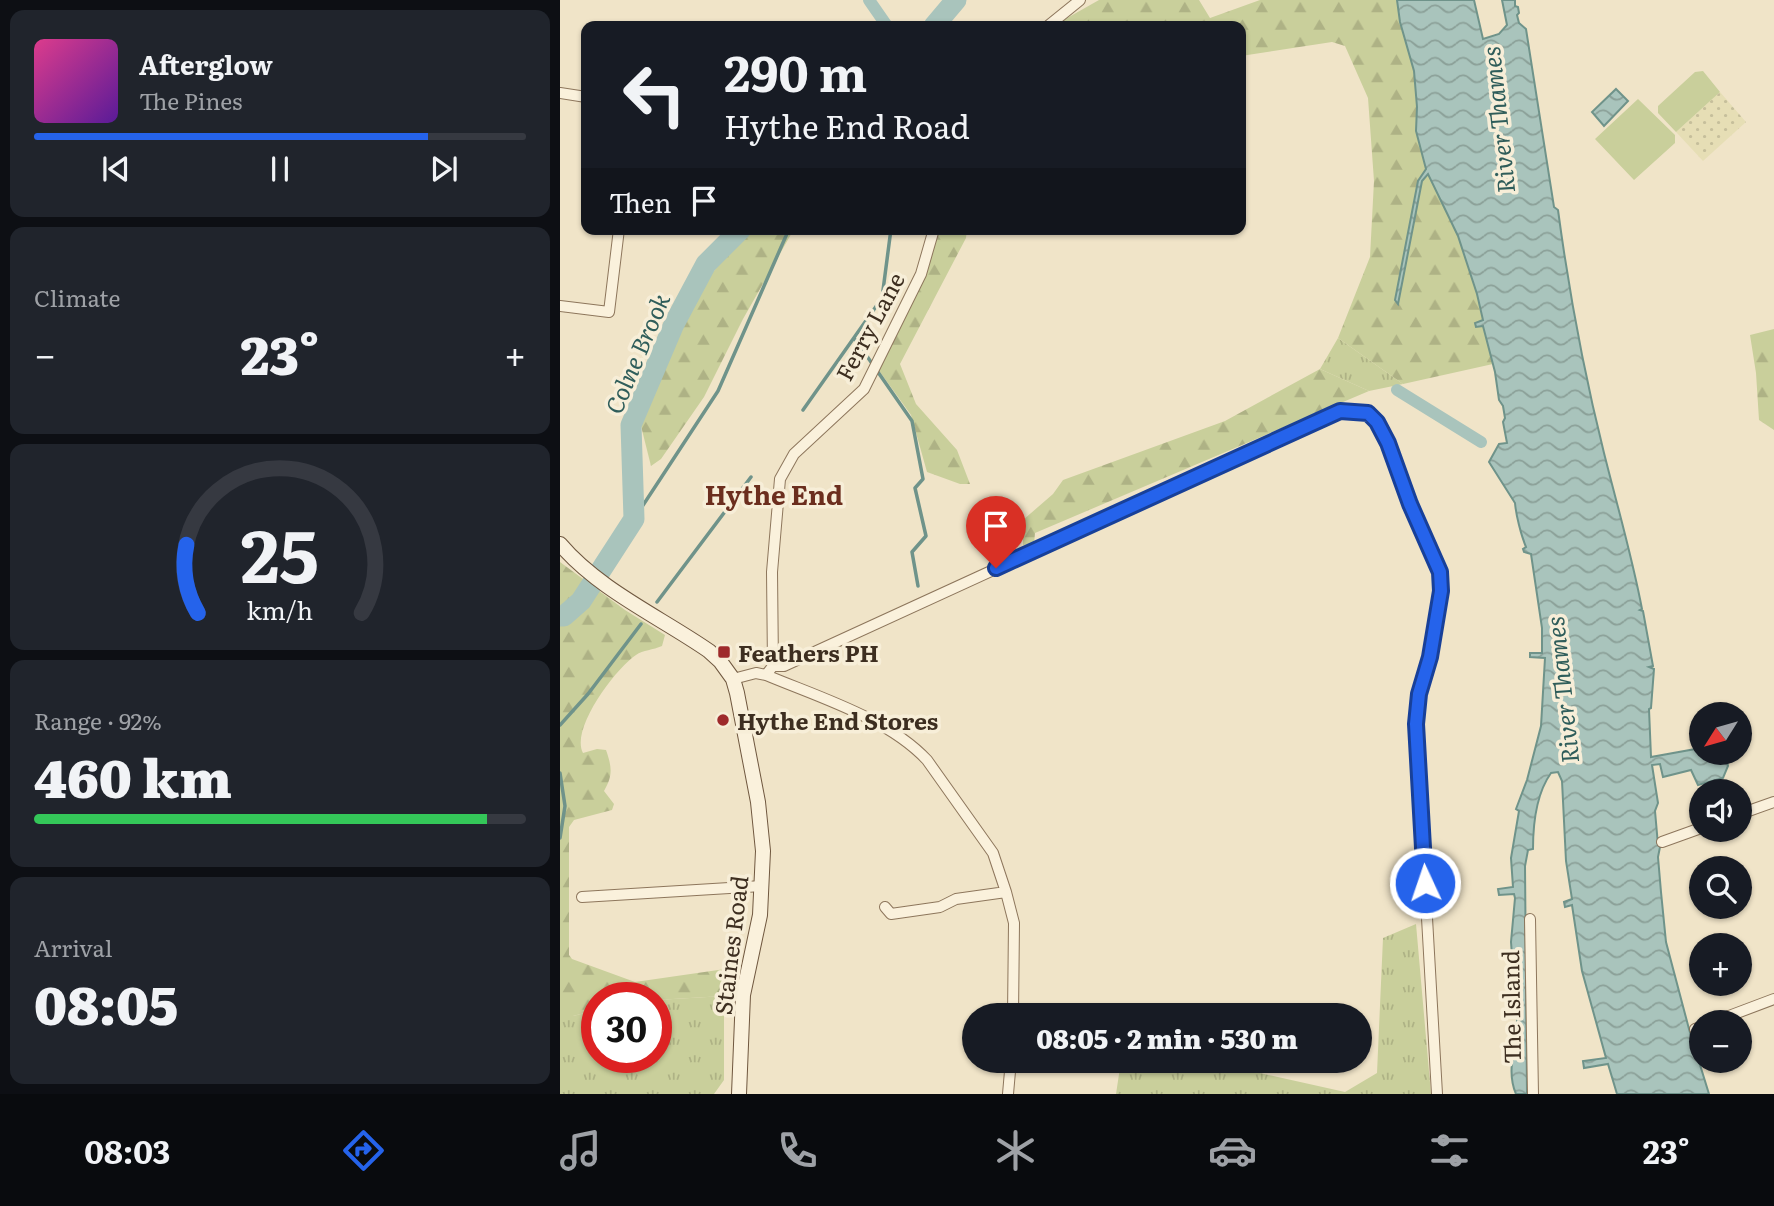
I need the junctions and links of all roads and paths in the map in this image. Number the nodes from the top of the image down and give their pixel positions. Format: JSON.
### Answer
{"nodes":[{"id":1,"x":1080,"y":0,"type":"edge"},
{"id":2,"x":1054,"y":21,"type":"edge"},
{"id":3,"x":560,"y":93,"type":"edge"},
{"id":4,"x":581,"y":96,"type":"edge"},
{"id":5,"x":618,"y":235,"type":"edge"},
{"id":6,"x":932,"y":235,"type":"edge"},
{"id":7,"x":560,"y":306,"type":"edge"},
{"id":8,"x":560,"y":544,"type":"edge"},
{"id":9,"x":769,"y":671,"type":"junction"},
{"id":10,"x":733,"y":679,"type":"junction"},
{"id":11,"x":1774,"y":802,"type":"edge"},
{"id":12,"x":1752,"y":810,"type":"edge"},
{"id":13,"x":1689,"y":832,"type":"edge"},
{"id":14,"x":1662,"y":842,"type":"dead end"},
{"id":15,"x":762,"y":886,"type":"junction"},
{"id":16,"x":1006,"y":892,"type":"junction"},
{"id":17,"x":582,"y":897,"type":"dead end"},
{"id":18,"x":885,"y":907,"type":"dead end"},
{"id":19,"x":1530,"y":919,"type":"dead end"},
{"id":20,"x":1774,"y":999,"type":"edge"},
{"id":21,"x":1013,"y":1003,"type":"edge"},
{"id":22,"x":1745,"y":1010,"type":"edge"},
{"id":23,"x":1010,"y":1073,"type":"edge"},
{"id":24,"x":739,"y":1094,"type":"edge"},
{"id":25,"x":1008,"y":1094,"type":"edge"},
{"id":26,"x":1437,"y":1094,"type":"edge"},
{"id":27,"x":1533,"y":1094,"type":"edge"}],
"edges":[{"from":1,"to":2,"type":"street"},
{"from":3,"to":4,"type":"street"},
{"from":5,"to":7,"type":"street"},
{"from":6,"to":9,"type":"street","name":"Ferry Lane"},
{"from":8,"to":10,"type":"main road"},
{"from":9,"to":10,"type":"street"},
{"from":9,"to":16,"type":"street"},
{"from":9,"to":26,"type":"street"},
{"from":10,"to":15,"type":"main road","name":"Staines Road"},
{"from":11,"to":12,"type":"street"},
{"from":13,"to":14,"type":"street"},
{"from":15,"to":17,"type":"street"},
{"from":15,"to":24,"type":"main road","name":"Staines Road"},
{"from":16,"to":18,"type":"street"},
{"from":16,"to":21,"type":"street"},
{"from":19,"to":27,"type":"street","name":"The Island"},
{"from":20,"to":22,"type":"street"},
{"from":23,"to":25,"type":"street"}]}
